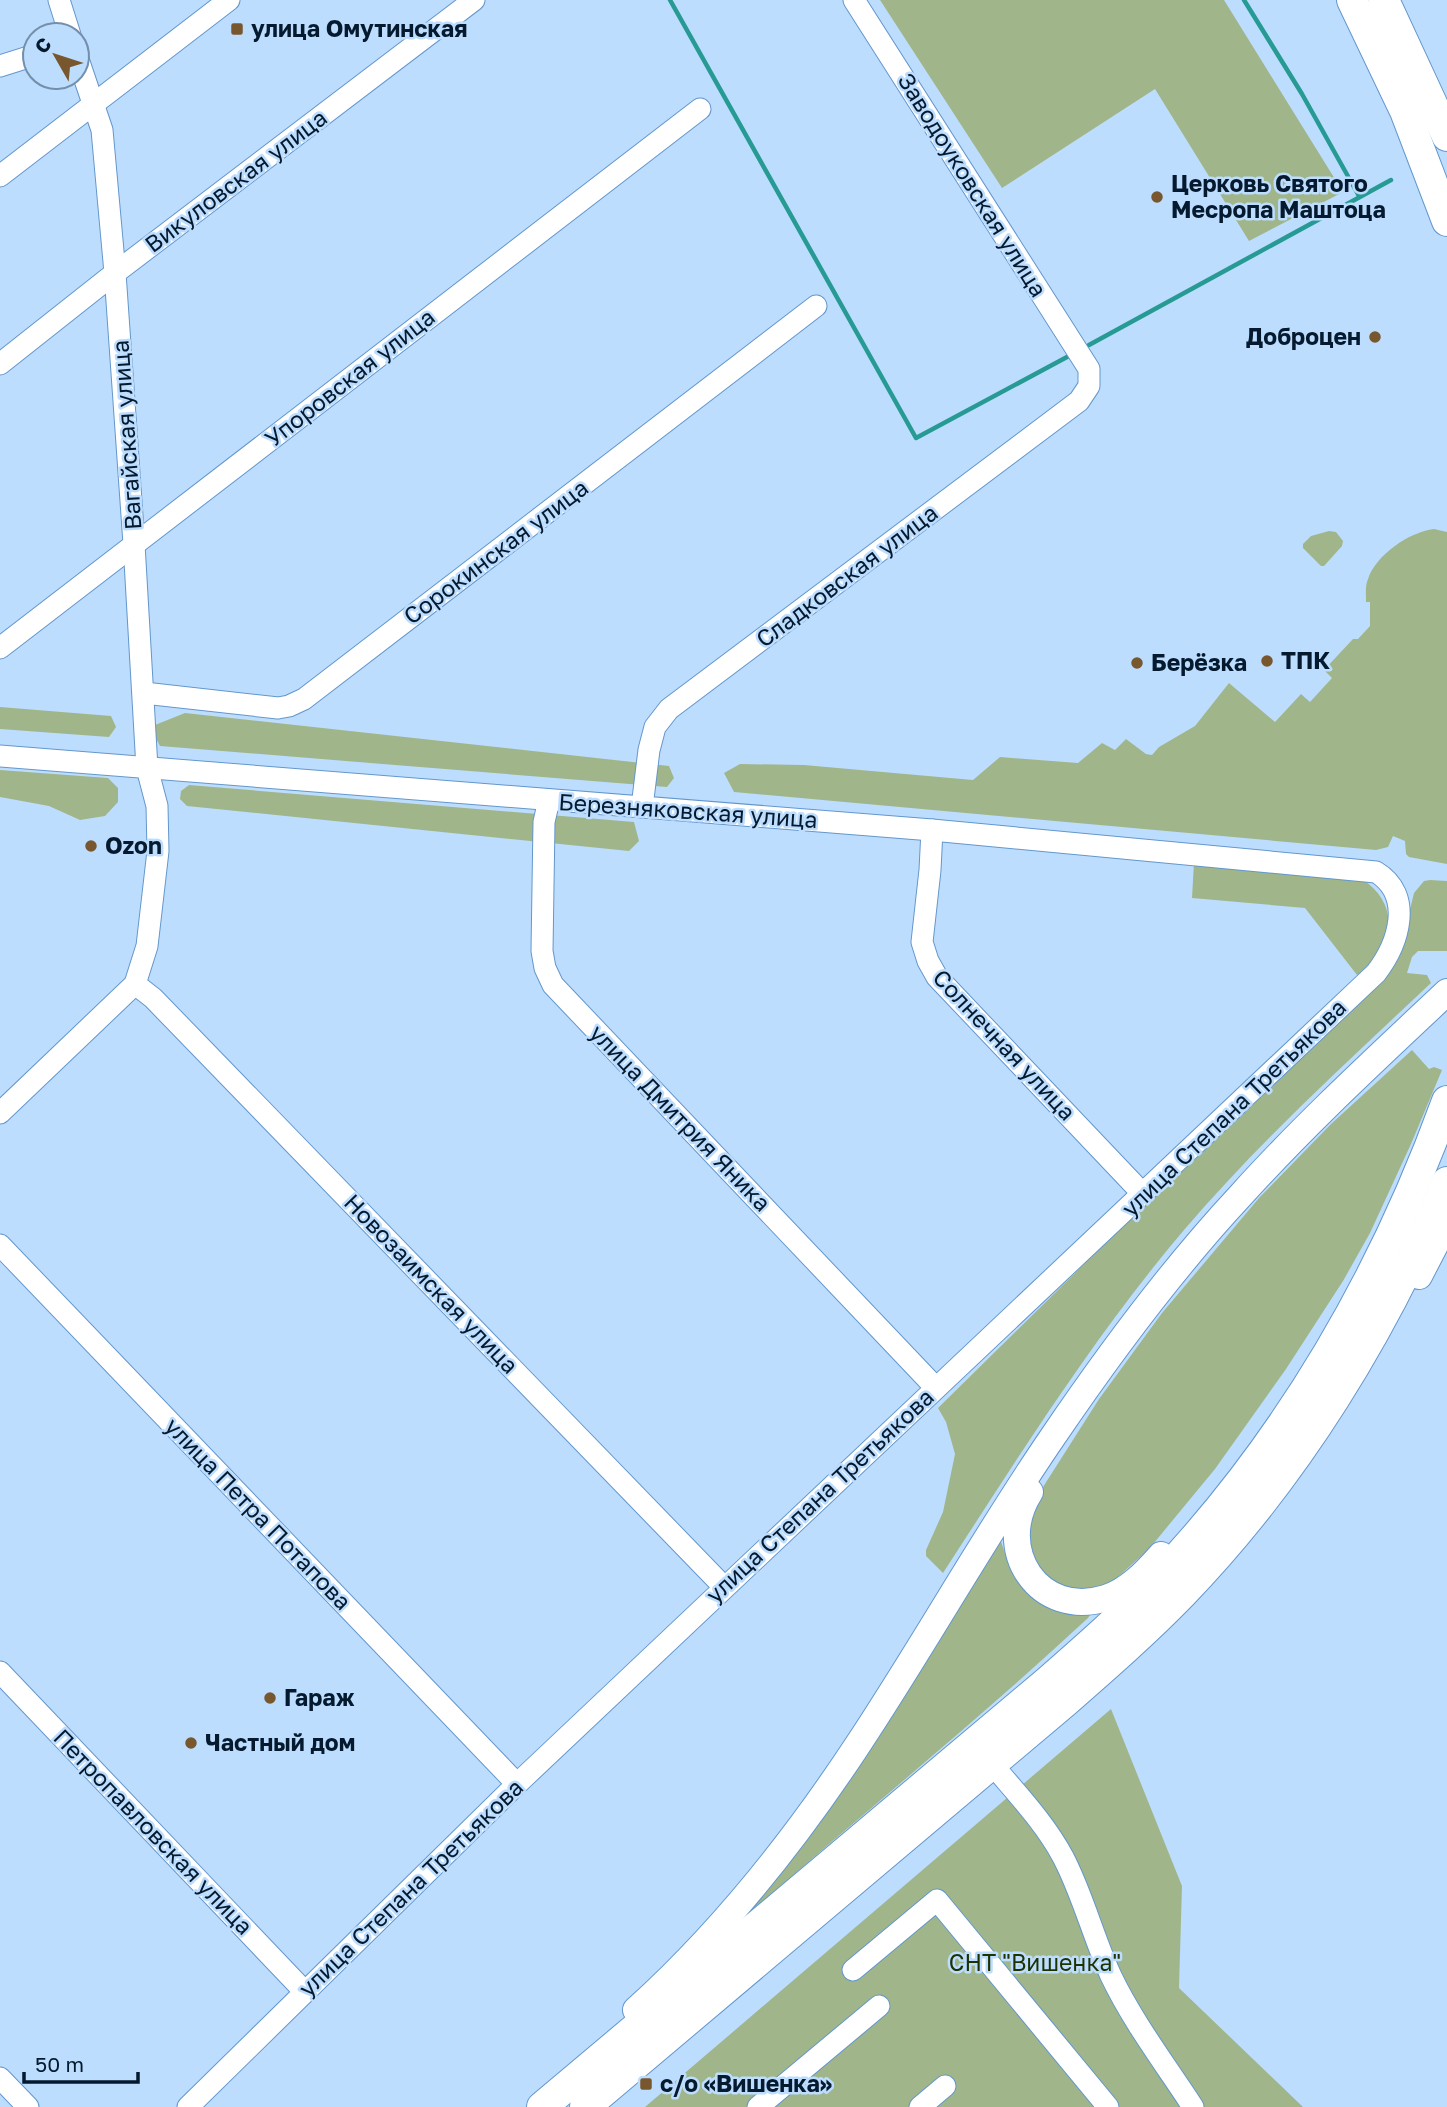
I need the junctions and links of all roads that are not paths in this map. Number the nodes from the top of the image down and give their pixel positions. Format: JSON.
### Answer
{"nodes":[{"id":1,"x":59,"y":0,"type":"edge"},
{"id":2,"x":229,"y":0,"type":"edge"},
{"id":3,"x":474,"y":0,"type":"edge"},
{"id":4,"x":854,"y":0,"type":"edge"},
{"id":5,"x":1352,"y":0,"type":"edge"},
{"id":6,"x":1384,"y":0,"type":"edge"},
{"id":7,"x":1398,"y":0,"type":"edge"},
{"id":8,"x":66,"y":21,"type":"edge"},
{"id":9,"x":21,"y":59,"type":"edge"},
{"id":10,"x":0,"y":66,"type":"edge"},
{"id":11,"x":89,"y":91,"type":"edge"},
{"id":12,"x":93,"y":103,"type":"junction"},
{"id":13,"x":1447,"y":107,"type":"edge"},
{"id":14,"x":700,"y":109,"type":"dead end"},
{"id":15,"x":1447,"y":136,"type":"edge"},
{"id":16,"x":0,"y":176,"type":"edge"},
{"id":17,"x":1447,"y":221,"type":"edge"},
{"id":18,"x":115,"y":274,"type":"junction"},
{"id":19,"x":816,"y":306,"type":"dead end"},
{"id":20,"x":0,"y":364,"type":"edge"},
{"id":21,"x":1090,"y":369,"type":"joint"},
{"id":22,"x":134,"y":544,"type":"junction"},
{"id":23,"x":0,"y":648,"type":"edge"},
{"id":24,"x":144,"y":693,"type":"junction"},
{"id":25,"x":0,"y":756,"type":"edge"},
{"id":26,"x":147,"y":768,"type":"junction"},
{"id":27,"x":549,"y":800,"type":"junction"},
{"id":28,"x":642,"y":807,"type":"junction"},
{"id":29,"x":932,"y":830,"type":"junction"},
{"id":30,"x":1376,"y":872,"type":"joint"},
{"id":31,"x":135,"y":984,"type":"junction"},
{"id":32,"x":1447,"y":992,"type":"edge"},
{"id":33,"x":1447,"y":1101,"type":"edge"},
{"id":34,"x":0,"y":1113,"type":"edge"},
{"id":35,"x":1447,"y":1182,"type":"edge"},
{"id":36,"x":1143,"y":1194,"type":"junction"},
{"id":37,"x":1447,"y":1222,"type":"edge"},
{"id":38,"x":1391,"y":1240,"type":"junction"},
{"id":39,"x":0,"y":1245,"type":"edge"},
{"id":40,"x":1119,"y":1345,"type":"junction"},
{"id":41,"x":936,"y":1388,"type":"junction"},
{"id":42,"x":1227,"y":1543,"type":"junction"},
{"id":43,"x":724,"y":1587,"type":"junction"},
{"id":44,"x":0,"y":1672,"type":"edge"},
{"id":45,"x":992,"y":1764,"type":"junction"},
{"id":46,"x":517,"y":1784,"type":"junction"},
{"id":47,"x":853,"y":1970,"type":"dead end"},
{"id":48,"x":305,"y":1992,"type":"junction"},
{"id":49,"x":879,"y":2006,"type":"dead end"},
{"id":50,"x":0,"y":2078,"type":"edge"},
{"id":51,"x":945,"y":2086,"type":"dead end"},
{"id":52,"x":28,"y":2107,"type":"edge"},
{"id":53,"x":188,"y":2107,"type":"edge"},
{"id":54,"x":524,"y":2107,"type":"edge"},
{"id":55,"x":542,"y":2107,"type":"edge"},
{"id":56,"x":585,"y":2107,"type":"edge"},
{"id":57,"x":758,"y":2107,"type":"edge"},
{"id":58,"x":920,"y":2107,"type":"edge"},
{"id":59,"x":1108,"y":2107,"type":"edge"},
{"id":60,"x":1193,"y":2107,"type":"edge"}],
"edges":[{"from":1,"to":8,"type":"street"},
{"from":2,"to":12,"type":"street"},
{"from":3,"to":18,"type":"street","name":"Викуловская улица"},
{"from":4,"to":21,"type":"street","name":"Заводоуковская улица"},
{"from":5,"to":17,"type":"highway"},
{"from":6,"to":15,"type":"highway"},
{"from":7,"to":13,"type":"main road"},
{"from":9,"to":10,"type":"street"},
{"from":11,"to":12,"type":"street","name":"Вагайская улица"},
{"from":12,"to":16,"type":"street"},
{"from":12,"to":18,"type":"street","name":"Вагайская улица"},
{"from":14,"to":22,"type":"street","name":"Упоровская улица"},
{"from":18,"to":20,"type":"street","name":"Викуловская улица"},
{"from":18,"to":22,"type":"street","name":"Вагайская улица"},
{"from":19,"to":24,"type":"street","name":"Сорокинская улица"},
{"from":21,"to":28,"type":"street","name":"Сладковская улица"},
{"from":22,"to":23,"type":"street","name":"Упоровская улица"},
{"from":22,"to":24,"type":"street","name":"Вагайская улица"},
{"from":24,"to":26,"type":"street","name":"Вагайская улица"},
{"from":25,"to":26,"type":"street","name":"Березняковская улица"},
{"from":26,"to":27,"type":"street","name":"Березняковская улица"},
{"from":26,"to":31,"type":"street","name":"Вагайская улица"},
{"from":27,"to":28,"type":"street","name":"Березняковская улица"},
{"from":27,"to":41,"type":"street","name":"улица Дмитрия Яника"},
{"from":28,"to":29,"type":"street","name":"Березняковская улица"},
{"from":29,"to":30,"type":"street","name":"Березняковская улица"},
{"from":29,"to":36,"type":"street","name":"Солнечная улица"},
{"from":30,"to":36,"type":"street","name":"улица Степана Третьякова"},
{"from":31,"to":34,"type":"street"},
{"from":31,"to":43,"type":"street","name":"Новозаимская улица"},
{"from":32,"to":40,"type":"main road"},
{"from":33,"to":38,"type":"highway"},
{"from":35,"to":42,"type":"highway"},
{"from":36,"to":41,"type":"street","name":"улица Степана Третьякова"},
{"from":37,"to":42,"type":"main road"},
{"from":38,"to":40,"type":"main road"},
{"from":38,"to":55,"type":"highway"},
{"from":39,"to":46,"type":"street","name":"улица Петра Потапова"},
{"from":40,"to":54,"type":"main road"},
{"from":41,"to":43,"type":"street","name":"улица Степана Третьякова"},
{"from":42,"to":45,"type":"highway"},
{"from":43,"to":46,"type":"street","name":"улица Степана Третьякова"},
{"from":44,"to":48,"type":"street","name":"Петропавловская улица"},
{"from":45,"to":56,"type":"highway"},
{"from":45,"to":60,"type":"street"},
{"from":46,"to":48,"type":"street","name":"улица Степана Третьякова"},
{"from":47,"to":59,"type":"street"},
{"from":48,"to":53,"type":"street","name":"улица Степана Третьякова"},
{"from":49,"to":57,"type":"street"},
{"from":50,"to":52,"type":"street"},
{"from":51,"to":58,"type":"street"}]}
